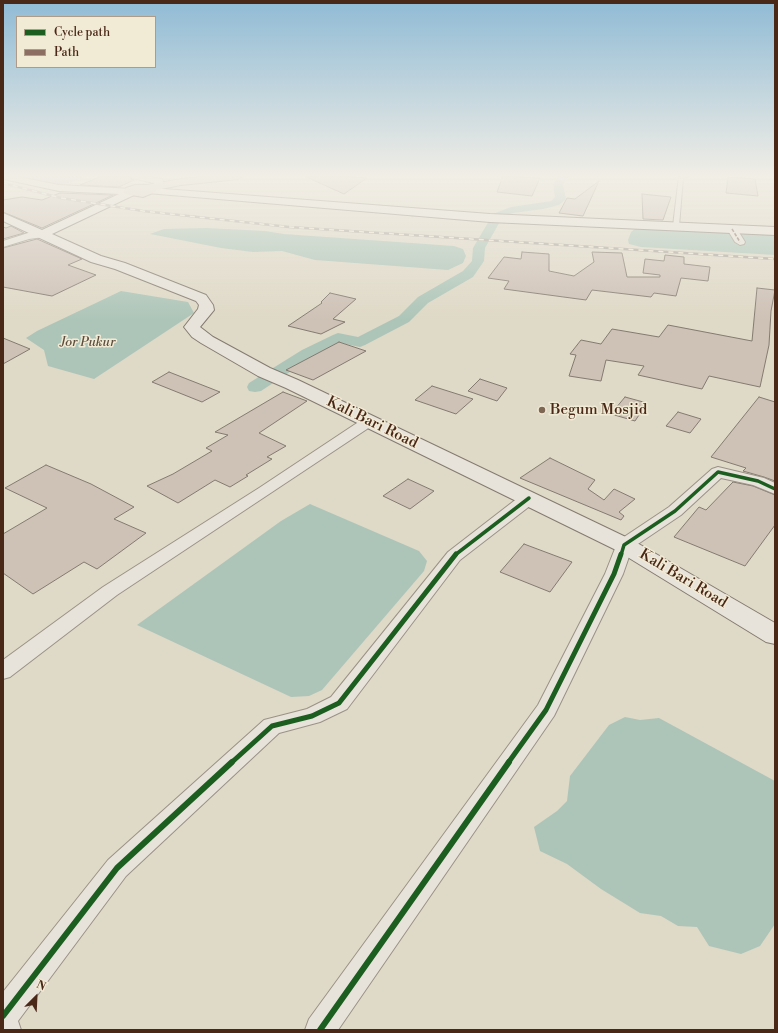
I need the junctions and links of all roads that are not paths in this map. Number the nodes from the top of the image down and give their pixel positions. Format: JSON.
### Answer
{"nodes":[{"id":1,"x":18,"y":224,"type":"edge"},
{"id":2,"x":63,"y":224,"type":"edge"},
{"id":3,"x":638,"y":224,"type":"edge"},
{"id":4,"x":676,"y":226,"type":"joint"},
{"id":5,"x":732,"y":229,"type":"junction"},
{"id":6,"x":775,"y":231,"type":"edge"},
{"id":7,"x":41,"y":235,"type":"junction"},
{"id":8,"x":740,"y":242,"type":"dead end"},
{"id":9,"x":3,"y":244,"type":"edge"},
{"id":10,"x":368,"y":422,"type":"junction"},
{"id":11,"x":775,"y":489,"type":"edge"},
{"id":12,"x":529,"y":498,"type":"junction"},
{"id":13,"x":624,"y":545,"type":"junction"},
{"id":14,"x":775,"y":635,"type":"edge"},
{"id":15,"x":3,"y":671,"type":"edge"},
{"id":16,"x":3,"y":1016,"type":"edge"},
{"id":17,"x":3,"y":1028,"type":"edge"},
{"id":18,"x":6,"y":1030,"type":"edge"},
{"id":19,"x":320,"y":1030,"type":"edge"}],
"edges":[{"from":1,"to":7,"type":"main road","name":"Kali Bari Road"},
{"from":2,"to":7,"type":"main road"},
{"from":3,"to":4,"type":"main road"},
{"from":4,"to":5,"type":"main road"},
{"from":5,"to":6,"type":"main road"},
{"from":5,"to":8,"type":"street"},
{"from":7,"to":9,"type":"street"},
{"from":7,"to":10,"type":"main road","name":"Kali Bari Road"},
{"from":10,"to":12,"type":"main road","name":"Kali Bari Road"},
{"from":10,"to":15,"type":"street"},
{"from":11,"to":13,"type":"street"},
{"from":12,"to":13,"type":"main road","name":"Kali Bari Road"},
{"from":12,"to":16,"type":"street"},
{"from":13,"to":14,"type":"main road","name":"Kali Bari Road"},
{"from":13,"to":19,"type":"street"},
{"from":17,"to":18,"type":"street"}]}
